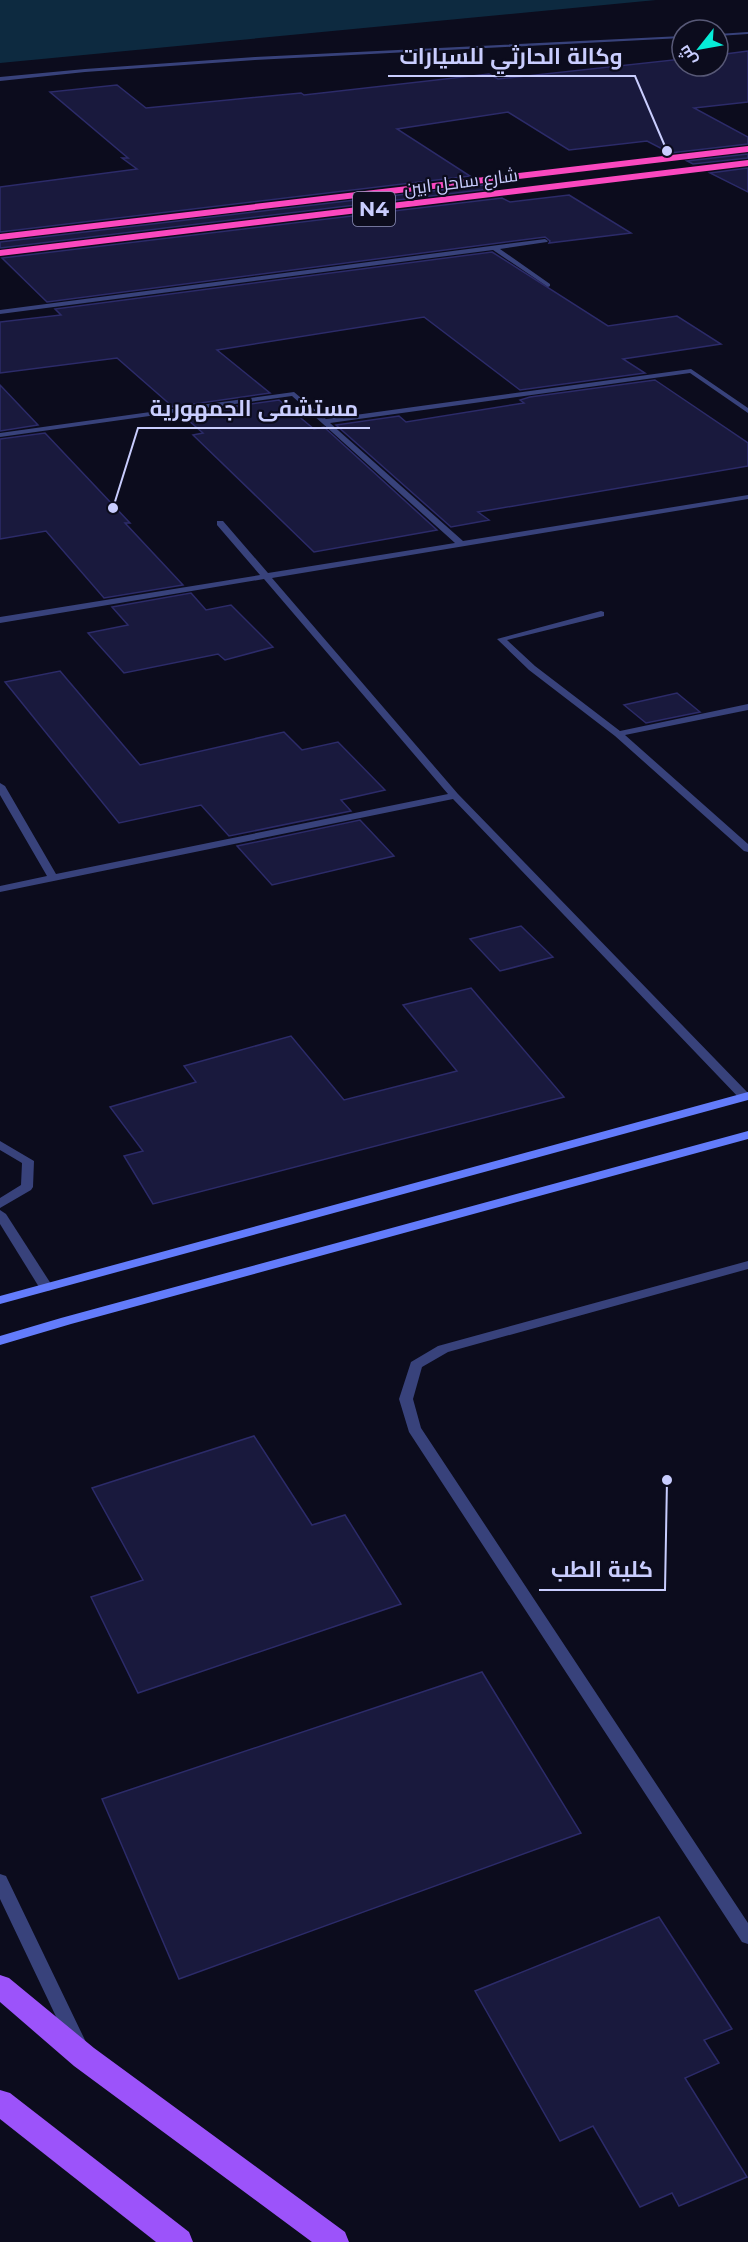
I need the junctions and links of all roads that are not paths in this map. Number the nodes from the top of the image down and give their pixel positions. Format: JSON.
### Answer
{"nodes":[{"id":1,"x":748,"y":33,"type":"edge"},
{"id":2,"x":730,"y":34,"type":"edge"},
{"id":3,"x":670,"y":38,"type":"edge"},
{"id":4,"x":0,"y":79,"type":"edge"},
{"id":5,"x":748,"y":148,"type":"edge"},
{"id":6,"x":748,"y":163,"type":"edge"},
{"id":7,"x":0,"y":237,"type":"edge"},
{"id":8,"x":545,"y":241,"type":"dead end"},
{"id":9,"x":496,"y":249,"type":"junction"},
{"id":10,"x":0,"y":253,"type":"edge"},
{"id":11,"x":548,"y":285,"type":"dead end"},
{"id":12,"x":0,"y":312,"type":"edge"},
{"id":13,"x":748,"y":411,"type":"edge"},
{"id":14,"x":327,"y":421,"type":"junction"},
{"id":15,"x":0,"y":435,"type":"edge"},
{"id":16,"x":748,"y":496,"type":"edge"},
{"id":17,"x":220,"y":523,"type":"dead end"},
{"id":18,"x":461,"y":544,"type":"junction"},
{"id":19,"x":265,"y":577,"type":"junction"},
{"id":20,"x":601,"y":614,"type":"dead end"},
{"id":21,"x":0,"y":620,"type":"edge"},
{"id":22,"x":748,"y":708,"type":"edge"},
{"id":23,"x":618,"y":734,"type":"junction"},
{"id":24,"x":0,"y":786,"type":"edge"},
{"id":25,"x":455,"y":796,"type":"junction"},
{"id":26,"x":748,"y":849,"type":"edge"},
{"id":27,"x":53,"y":878,"type":"junction"},
{"id":28,"x":0,"y":889,"type":"edge"},
{"id":29,"x":747,"y":1098,"type":"edge"},
{"id":30,"x":748,"y":1135,"type":"edge"},
{"id":31,"x":0,"y":1145,"type":"edge"},
{"id":32,"x":0,"y":1204,"type":"edge"},
{"id":33,"x":0,"y":1214,"type":"edge"},
{"id":34,"x":748,"y":1265,"type":"edge"},
{"id":35,"x":46,"y":1287,"type":"junction"},
{"id":36,"x":0,"y":1300,"type":"edge"},
{"id":37,"x":0,"y":1341,"type":"edge"},
{"id":38,"x":0,"y":1881,"type":"edge"},
{"id":39,"x":748,"y":1937,"type":"edge"},
{"id":40,"x":0,"y":1986,"type":"edge"},
{"id":41,"x":84,"y":2057,"type":"junction"},
{"id":42,"x":0,"y":2102,"type":"edge"},
{"id":43,"x":179,"y":2242,"type":"edge"},
{"id":44,"x":335,"y":2242,"type":"edge"}],
"edges":[{"from":1,"to":2,"type":"street"},
{"from":3,"to":4,"type":"street"},
{"from":5,"to":7,"type":"highway","name":"شارع ساحل ابين","number":"N4"},
{"from":6,"to":10,"type":"highway","name":"شارع ساحل ابين","number":"N4"},
{"from":8,"to":9,"type":"street"},
{"from":9,"to":11,"type":"street"},
{"from":9,"to":12,"type":"street"},
{"from":13,"to":14,"type":"street"},
{"from":14,"to":15,"type":"street"},
{"from":14,"to":18,"type":"street"},
{"from":16,"to":18,"type":"street"},
{"from":17,"to":19,"type":"street"},
{"from":18,"to":19,"type":"street"},
{"from":19,"to":21,"type":"street"},
{"from":19,"to":25,"type":"street"},
{"from":20,"to":23,"type":"street"},
{"from":22,"to":23,"type":"street"},
{"from":23,"to":26,"type":"street"},
{"from":24,"to":27,"type":"street"},
{"from":25,"to":27,"type":"street"},
{"from":25,"to":29,"type":"street"},
{"from":27,"to":28,"type":"street"},
{"from":29,"to":35,"type":"main road"},
{"from":30,"to":37,"type":"main road"},
{"from":31,"to":32,"type":"street"},
{"from":33,"to":35,"type":"street"},
{"from":34,"to":39,"type":"street"},
{"from":35,"to":36,"type":"main road"},
{"from":38,"to":41,"type":"street"},
{"from":40,"to":41,"type":"main road"},
{"from":41,"to":44,"type":"main road"},
{"from":42,"to":43,"type":"main road"}]}
